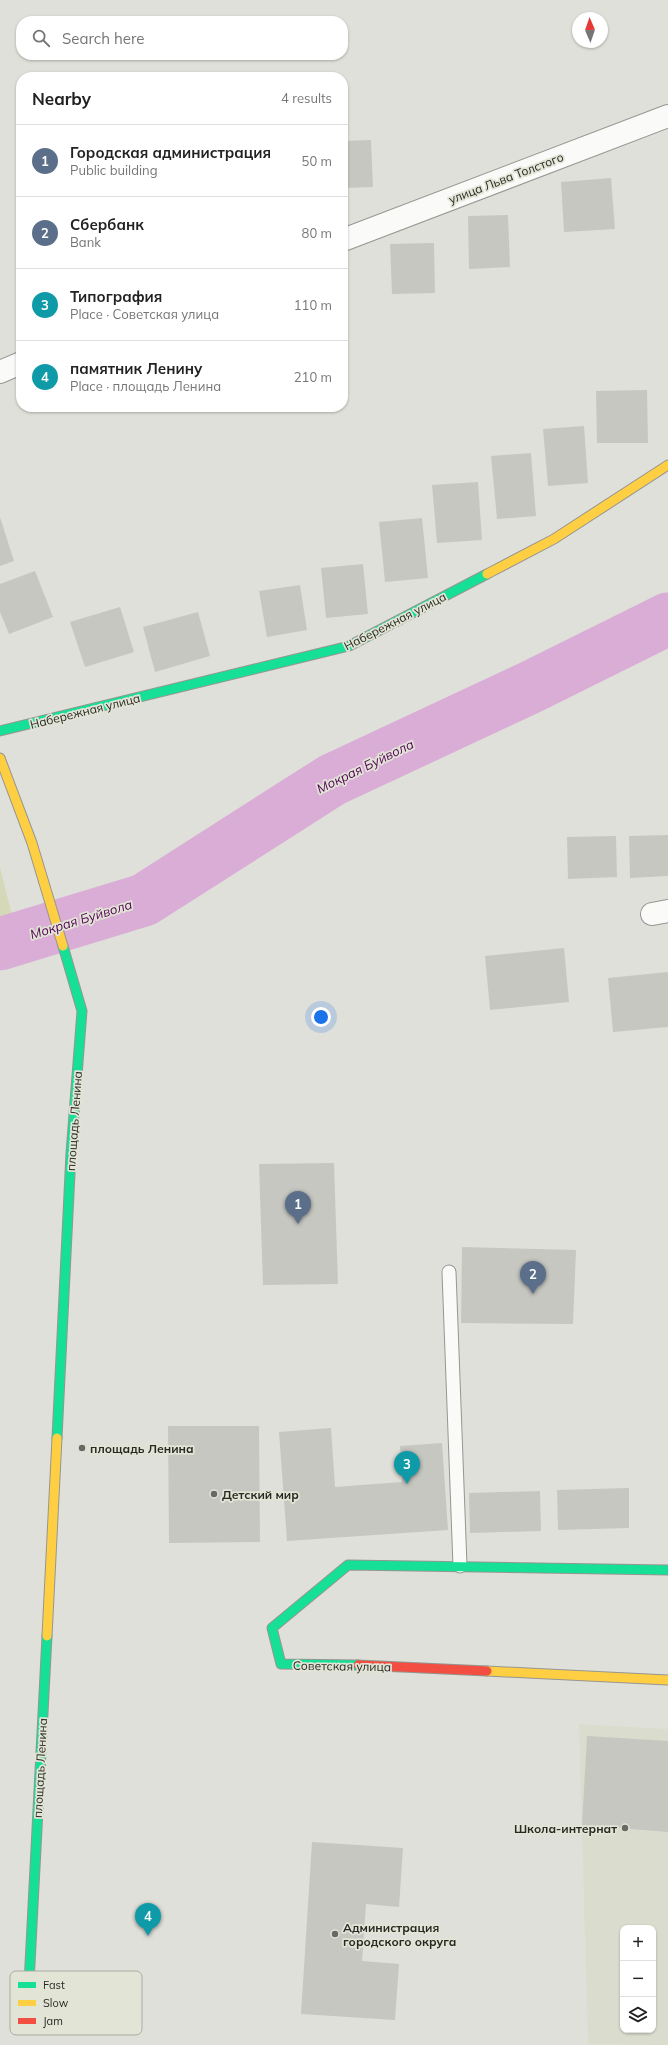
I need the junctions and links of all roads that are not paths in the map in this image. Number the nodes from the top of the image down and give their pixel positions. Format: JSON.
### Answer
{"nodes":[{"id":1,"x":668,"y":116,"type":"edge"},
{"id":2,"x":348,"y":238,"type":"edge"},
{"id":3,"x":16,"y":366,"type":"edge"},
{"id":4,"x":0,"y":372,"type":"edge"},
{"id":5,"x":668,"y":465,"type":"edge"},
{"id":6,"x":0,"y":731,"type":"edge"},
{"id":7,"x":0,"y":758,"type":"edge"},
{"id":8,"x":449,"y":1272,"type":"dead end"},
{"id":9,"x":460,"y":1566,"type":"junction"},
{"id":10,"x":668,"y":1570,"type":"edge"},
{"id":11,"x":668,"y":1680,"type":"edge"},
{"id":12,"x":29,"y":1971,"type":"edge"}],
"edges":[{"from":1,"to":2,"type":"street","name":"улица Льва Толстого"},
{"from":3,"to":4,"type":"street"},
{"from":5,"to":6,"type":"street","name":"Набережная улица"},
{"from":7,"to":12,"type":"street","name":"площадь Ленина"},
{"from":8,"to":9,"type":"lane"},
{"from":9,"to":10,"type":"street","name":"Советская улица"},
{"from":9,"to":11,"type":"street","name":"Советская улица"}]}
